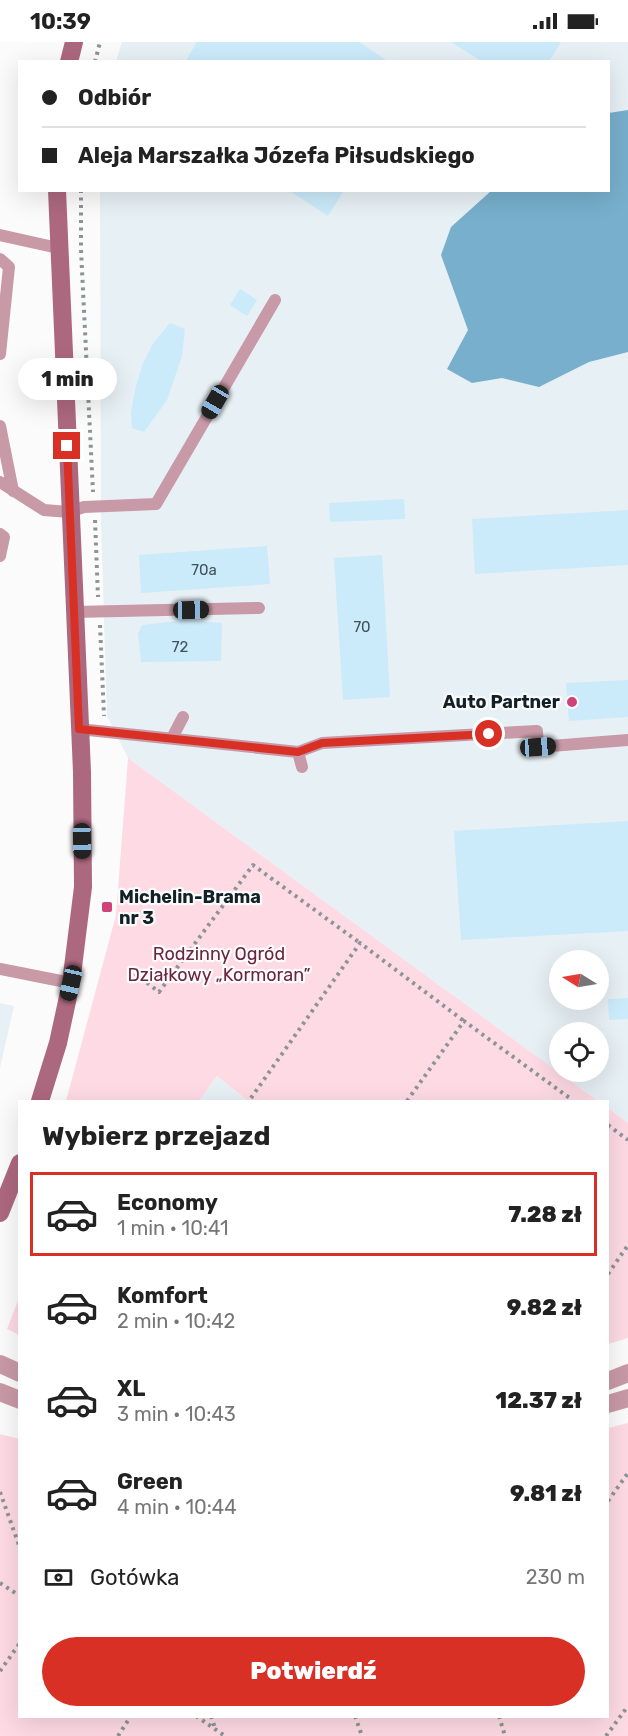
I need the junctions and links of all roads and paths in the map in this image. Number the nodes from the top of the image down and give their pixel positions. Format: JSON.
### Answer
{"nodes":[{"id":1,"x":74,"y":42,"type":"edge"},
{"id":2,"x":100,"y":42,"type":"edge"},
{"id":3,"x":70,"y":60,"type":"edge"},
{"id":4,"x":96,"y":60,"type":"edge"},
{"id":5,"x":57,"y":192,"type":"edge"},
{"id":6,"x":81,"y":192,"type":"edge"},
{"id":7,"x":0,"y":235,"type":"edge"},
{"id":8,"x":58,"y":248,"type":"junction"},
{"id":9,"x":0,"y":259,"type":"edge"},
{"id":10,"x":275,"y":300,"type":"dead end"},
{"id":11,"x":0,"y":354,"type":"edge"},
{"id":12,"x":0,"y":426,"type":"edge"},
{"id":13,"x":0,"y":482,"type":"edge"},
{"id":14,"x":93,"y":488,"type":"dead end"},
{"id":15,"x":13,"y":491,"type":"junction"},
{"id":16,"x":69,"y":512,"type":"junction"},
{"id":17,"x":96,"y":523,"type":"dead end"},
{"id":18,"x":0,"y":534,"type":"edge"},
{"id":19,"x":0,"y":556,"type":"edge"},
{"id":20,"x":99,"y":604,"type":"dead end"},
{"id":21,"x":259,"y":608,"type":"dead end"},
{"id":22,"x":74,"y":612,"type":"junction"},
{"id":23,"x":100,"y":618,"type":"dead end"},
{"id":24,"x":104,"y":716,"type":"dead end"},
{"id":25,"x":183,"y":717,"type":"dead end"},
{"id":26,"x":79,"y":729,"type":"junction"},
{"id":27,"x":172,"y":738,"type":"junction"},
{"id":28,"x":628,"y":740,"type":"edge"},
{"id":29,"x":298,"y":752,"type":"junction"},
{"id":30,"x":302,"y":767,"type":"dead end"},
{"id":31,"x":360,"y":943,"type":"junction"},
{"id":32,"x":0,"y":969,"type":"edge"},
{"id":33,"x":129,"y":969,"type":"dead end"},
{"id":34,"x":71,"y":983,"type":"junction"},
{"id":35,"x":464,"y":1022,"type":"junction"},
{"id":36,"x":251,"y":1098,"type":"dead end"},
{"id":37,"x":40,"y":1100,"type":"edge"},
{"id":38,"x":408,"y":1100,"type":"edge"},
{"id":39,"x":572,"y":1100,"type":"edge"},
{"id":40,"x":609,"y":1126,"type":"edge"},
{"id":41,"x":628,"y":1140,"type":"edge"},
{"id":42,"x":18,"y":1168,"type":"edge"},
{"id":43,"x":0,"y":1213,"type":"edge"},
{"id":44,"x":628,"y":1245,"type":"edge"},
{"id":45,"x":609,"y":1273,"type":"edge"},
{"id":46,"x":0,"y":1364,"type":"edge"},
{"id":47,"x":18,"y":1372,"type":"edge"},
{"id":48,"x":628,"y":1373,"type":"edge"},
{"id":49,"x":609,"y":1381,"type":"edge"},
{"id":50,"x":0,"y":1392,"type":"edge"},
{"id":51,"x":628,"y":1398,"type":"edge"},
{"id":52,"x":18,"y":1399,"type":"edge"},
{"id":53,"x":609,"y":1404,"type":"edge"},
{"id":54,"x":628,"y":1473,"type":"edge"},
{"id":55,"x":0,"y":1492,"type":"edge"},
{"id":56,"x":609,"y":1500,"type":"edge"},
{"id":57,"x":18,"y":1542,"type":"edge"},
{"id":58,"x":0,"y":1583,"type":"edge"},
{"id":59,"x":18,"y":1595,"type":"edge"},
{"id":60,"x":18,"y":1646,"type":"edge"},
{"id":61,"x":0,"y":1671,"type":"edge"},
{"id":62,"x":628,"y":1706,"type":"edge"},
{"id":63,"x":130,"y":1718,"type":"edge"},
{"id":64,"x":199,"y":1718,"type":"edge"},
{"id":65,"x":212,"y":1718,"type":"edge"},
{"id":66,"x":356,"y":1718,"type":"edge"},
{"id":67,"x":500,"y":1718,"type":"edge"},
{"id":68,"x":215,"y":1729,"type":"junction"},
{"id":69,"x":118,"y":1736,"type":"edge"},
{"id":70,"x":225,"y":1736,"type":"edge"},
{"id":71,"x":362,"y":1736,"type":"edge"},
{"id":72,"x":505,"y":1736,"type":"edge"},
{"id":73,"x":606,"y":1736,"type":"edge"}],
"edges":[{"from":1,"to":3,"type":"street"},
{"from":2,"to":4,"type":"path"},
{"from":5,"to":8,"type":"street"},
{"from":6,"to":14,"type":"path"},
{"from":7,"to":8,"type":"lane"},
{"from":8,"to":16,"type":"street"},
{"from":9,"to":11,"type":"lane"},
{"from":10,"to":16,"type":"lane"},
{"from":12,"to":15,"type":"lane"},
{"from":13,"to":15,"type":"lane"},
{"from":15,"to":16,"type":"lane"},
{"from":16,"to":22,"type":"street"},
{"from":17,"to":20,"type":"path"},
{"from":18,"to":19,"type":"lane"},
{"from":21,"to":22,"type":"lane"},
{"from":22,"to":26,"type":"street"},
{"from":23,"to":24,"type":"path"},
{"from":25,"to":27,"type":"lane"},
{"from":26,"to":27,"type":"lane"},
{"from":26,"to":34,"type":"street"},
{"from":27,"to":29,"type":"lane"},
{"from":28,"to":29,"type":"lane"},
{"from":29,"to":30,"type":"lane"},
{"from":31,"to":33,"type":"path"},
{"from":31,"to":35,"type":"path"},
{"from":31,"to":36,"type":"path"},
{"from":32,"to":34,"type":"lane"},
{"from":34,"to":37,"type":"street"},
{"from":35,"to":38,"type":"path"},
{"from":35,"to":39,"type":"path"},
{"from":40,"to":41,"type":"path"},
{"from":42,"to":43,"type":"street"},
{"from":44,"to":45,"type":"path"},
{"from":46,"to":47,"type":"street"},
{"from":48,"to":49,"type":"street"},
{"from":50,"to":52,"type":"street"},
{"from":51,"to":53,"type":"street"},
{"from":54,"to":56,"type":"path"},
{"from":55,"to":57,"type":"path"},
{"from":58,"to":59,"type":"path"},
{"from":60,"to":61,"type":"path"},
{"from":62,"to":73,"type":"path"},
{"from":63,"to":69,"type":"path"},
{"from":64,"to":68,"type":"path"},
{"from":65,"to":68,"type":"path"},
{"from":66,"to":71,"type":"path"},
{"from":67,"to":72,"type":"path"},
{"from":68,"to":70,"type":"path"}]}
